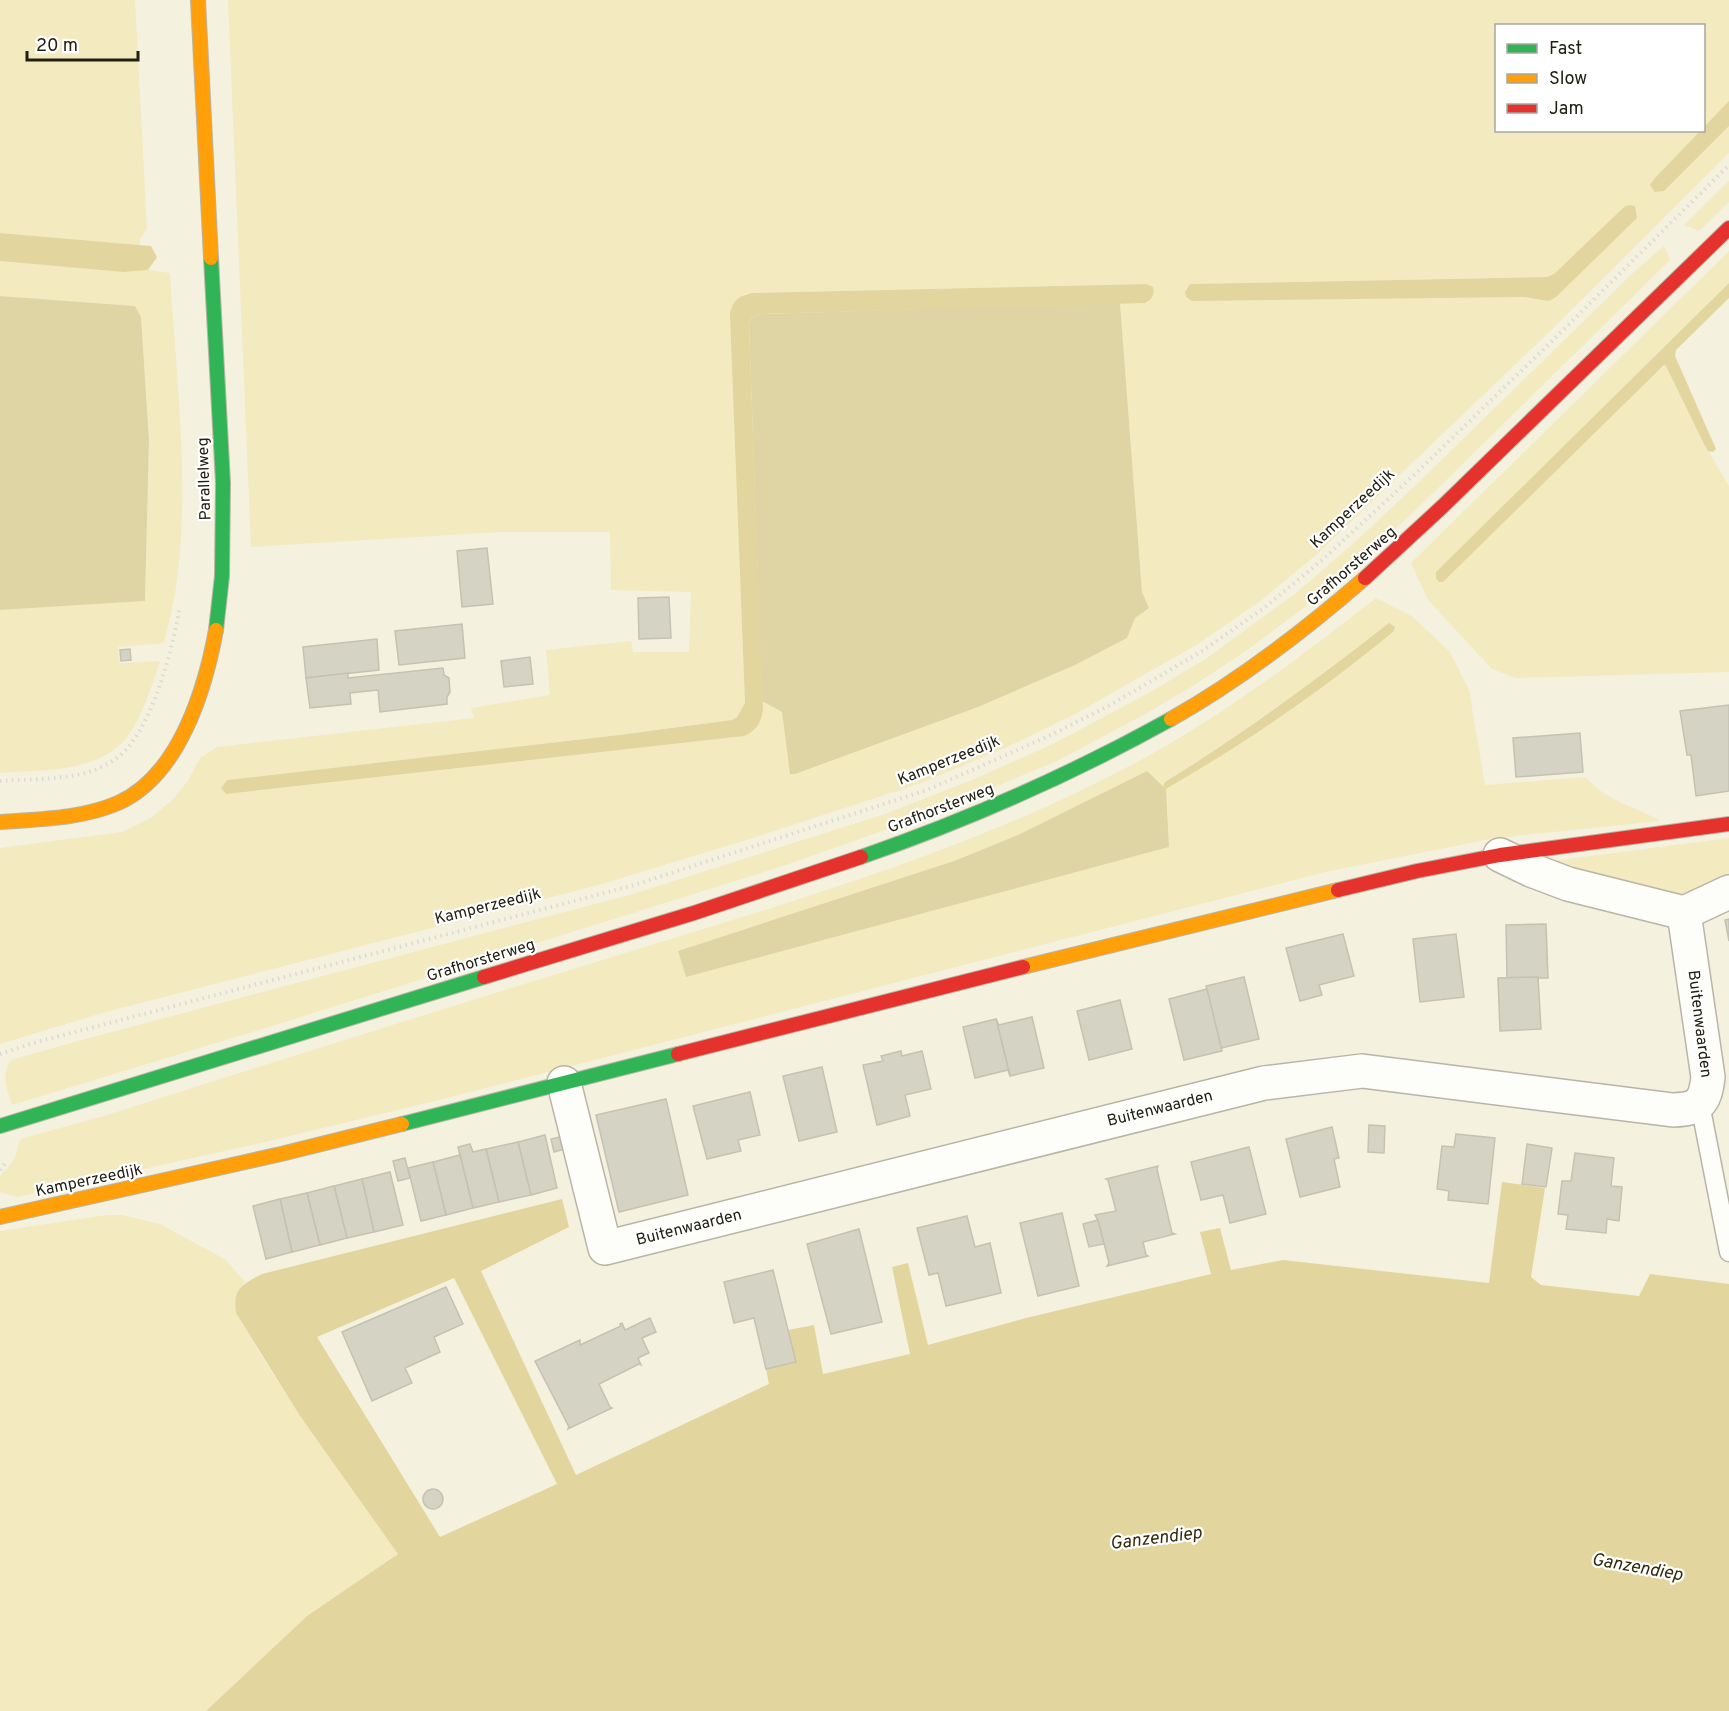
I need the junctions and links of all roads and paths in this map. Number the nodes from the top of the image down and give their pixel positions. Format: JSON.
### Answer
{"nodes":[{"id":1,"x":198,"y":0,"type":"edge"},
{"id":2,"x":1729,"y":165,"type":"edge"},
{"id":3,"x":1729,"y":228,"type":"edge"},
{"id":4,"x":182,"y":599,"type":"dead end"},
{"id":5,"x":0,"y":781,"type":"edge"},
{"id":6,"x":0,"y":822,"type":"edge"},
{"id":7,"x":1729,"y":824,"type":"edge"},
{"id":8,"x":1500,"y":855,"type":"junction"},
{"id":9,"x":1729,"y":892,"type":"edge"},
{"id":10,"x":1684,"y":913,"type":"junction"},
{"id":11,"x":0,"y":1054,"type":"edge"},
{"id":12,"x":564,"y":1083,"type":"junction"},
{"id":13,"x":1700,"y":1104,"type":"junction"},
{"id":14,"x":0,"y":1126,"type":"edge"},
{"id":15,"x":0,"y":1217,"type":"edge"},
{"id":16,"x":1729,"y":1252,"type":"edge"}],
"edges":[{"from":1,"to":6,"type":"street","name":"Parallelweg"},
{"from":2,"to":11,"type":"path","name":"Kamperzeedijk"},
{"from":3,"to":14,"type":"street","name":"Grafhorsterweg"},
{"from":4,"to":5,"type":"path"},
{"from":7,"to":8,"type":"street","name":"Kamperzeedijk"},
{"from":8,"to":10,"type":"street"},
{"from":8,"to":12,"type":"street","name":"Kamperzeedijk"},
{"from":9,"to":10,"type":"street"},
{"from":10,"to":13,"type":"street","name":"Buitenwaarden"},
{"from":12,"to":13,"type":"street","name":"Buitenwaarden"},
{"from":12,"to":15,"type":"street","name":"Kamperzeedijk"},
{"from":13,"to":16,"type":"lane"}]}
